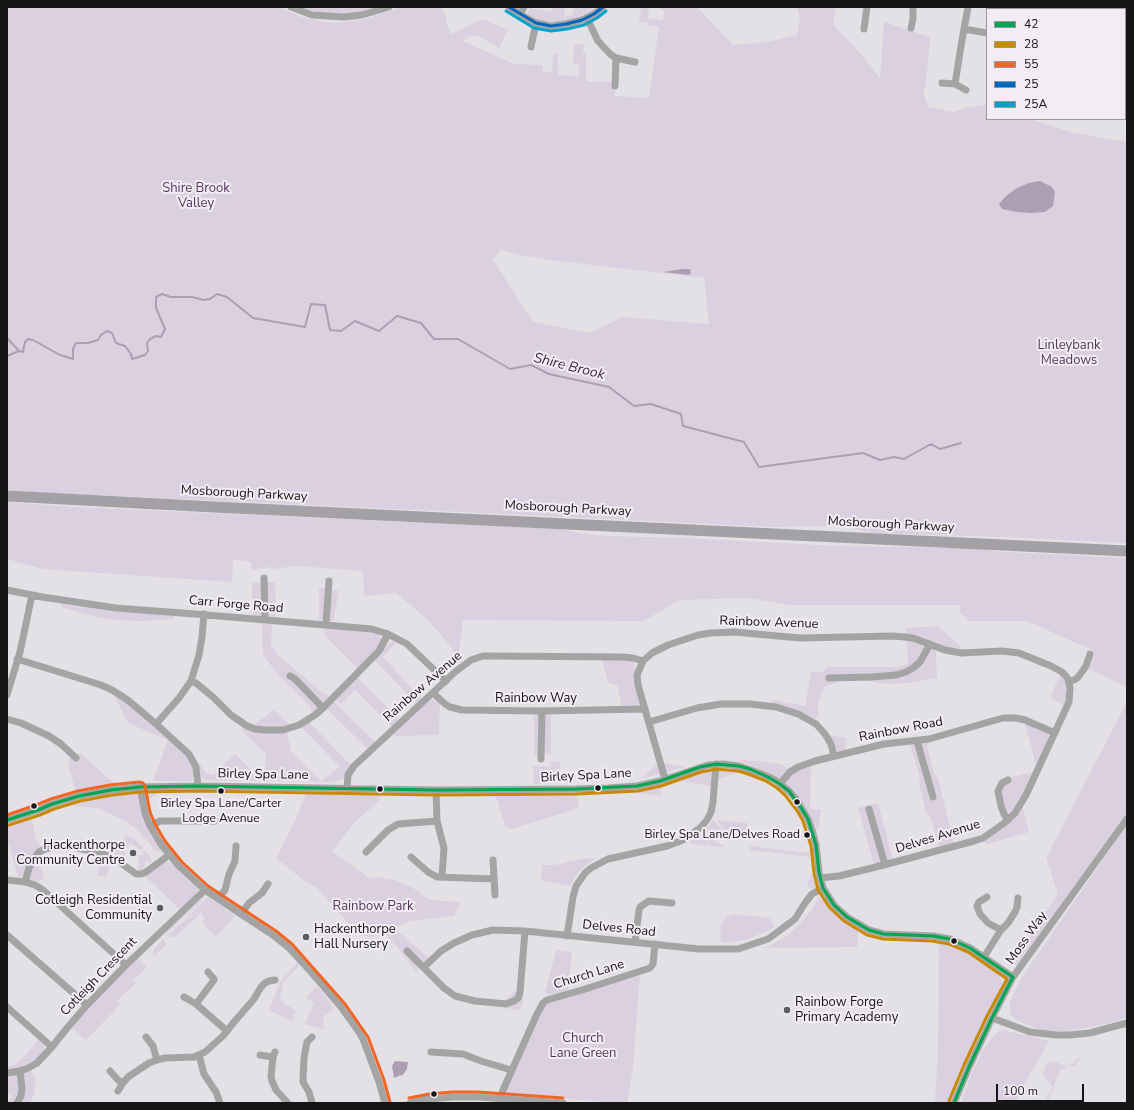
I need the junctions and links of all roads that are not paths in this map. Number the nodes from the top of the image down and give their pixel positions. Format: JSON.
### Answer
{"nodes":[{"id":1,"x":291,"y":7,"type":"edge"},
{"id":2,"x":389,"y":7,"type":"edge"},
{"id":3,"x":509,"y":7,"type":"edge"},
{"id":4,"x":524,"y":7,"type":"edge"},
{"id":5,"x":603,"y":7,"type":"edge"},
{"id":6,"x":867,"y":7,"type":"edge"},
{"id":7,"x":913,"y":7,"type":"edge"},
{"id":8,"x":968,"y":7,"type":"edge"},
{"id":9,"x":520,"y":14,"type":"junction"},
{"id":10,"x":587,"y":18,"type":"junction"},
{"id":11,"x":536,"y":23,"type":"junction"},
{"id":12,"x":911,"y":28,"type":"dead end"},
{"id":13,"x":864,"y":29,"type":"dead end"},
{"id":14,"x":964,"y":29,"type":"junction"},
{"id":15,"x":986,"y":33,"type":"edge"},
{"id":16,"x":531,"y":47,"type":"dead end"},
{"id":17,"x":616,"y":58,"type":"junction"},
{"id":18,"x":635,"y":62,"type":"dead end"},
{"id":19,"x":942,"y":83,"type":"dead end"},
{"id":20,"x":955,"y":84,"type":"junction"},
{"id":21,"x":615,"y":86,"type":"dead end"},
{"id":22,"x":966,"y":90,"type":"dead end"},
{"id":23,"x":7,"y":496,"type":"edge"},
{"id":24,"x":1127,"y":551,"type":"edge"},
{"id":25,"x":264,"y":578,"type":"dead end"},
{"id":26,"x":329,"y":581,"type":"dead end"},
{"id":27,"x":7,"y":590,"type":"edge"},
{"id":28,"x":32,"y":595,"type":"junction"},
{"id":29,"x":204,"y":614,"type":"junction"},
{"id":30,"x":265,"y":620,"type":"junction"},
{"id":31,"x":326,"y":624,"type":"junction"},
{"id":32,"x":388,"y":634,"type":"junction"},
{"id":33,"x":930,"y":644,"type":"junction"},
{"id":34,"x":1090,"y":654,"type":"dead end"},
{"id":35,"x":17,"y":659,"type":"junction"},
{"id":36,"x":643,"y":662,"type":"junction"},
{"id":37,"x":290,"y":676,"type":"dead end"},
{"id":38,"x":829,"y":678,"type":"dead end"},
{"id":39,"x":191,"y":681,"type":"junction"},
{"id":40,"x":446,"y":681,"type":"junction"},
{"id":41,"x":1069,"y":682,"type":"junction"},
{"id":42,"x":433,"y":693,"type":"junction"},
{"id":43,"x":7,"y":695,"type":"edge"},
{"id":44,"x":323,"y":708,"type":"junction"},
{"id":45,"x":645,"y":709,"type":"junction"},
{"id":46,"x":542,"y":711,"type":"junction"},
{"id":47,"x":7,"y":718,"type":"edge"},
{"id":48,"x":649,"y":722,"type":"junction"},
{"id":49,"x":156,"y":724,"type":"junction"},
{"id":50,"x":1055,"y":733,"type":"junction"},
{"id":51,"x":918,"y":741,"type":"junction"},
{"id":52,"x":834,"y":756,"type":"junction"},
{"id":53,"x":76,"y":758,"type":"dead end"},
{"id":54,"x":541,"y":758,"type":"dead end"},
{"id":55,"x":716,"y":764,"type":"junction"},
{"id":56,"x":665,"y":779,"type":"junction"},
{"id":57,"x":1008,"y":780,"type":"dead end"},
{"id":58,"x":780,"y":784,"type":"junction"},
{"id":59,"x":198,"y":786,"type":"junction"},
{"id":60,"x":140,"y":787,"type":"junction"},
{"id":61,"x":347,"y":788,"type":"junction"},
{"id":62,"x":436,"y":790,"type":"junction"},
{"id":63,"x":933,"y":797,"type":"dead end"},
{"id":64,"x":869,"y":809,"type":"dead end"},
{"id":65,"x":1127,"y":818,"type":"edge"},
{"id":66,"x":7,"y":820,"type":"edge"},
{"id":67,"x":1008,"y":820,"type":"junction"},
{"id":68,"x":215,"y":821,"type":"dead end"},
{"id":69,"x":437,"y":821,"type":"junction"},
{"id":70,"x":150,"y":826,"type":"junction"},
{"id":71,"x":236,"y":846,"type":"dead end"},
{"id":72,"x":366,"y":852,"type":"dead end"},
{"id":73,"x":169,"y":855,"type":"junction"},
{"id":74,"x":411,"y":857,"type":"dead end"},
{"id":75,"x":493,"y":860,"type":"dead end"},
{"id":76,"x":885,"y":865,"type":"junction"},
{"id":77,"x":442,"y":878,"type":"junction"},
{"id":78,"x":820,"y":878,"type":"junction"},
{"id":79,"x":494,"y":879,"type":"junction"},
{"id":80,"x":7,"y":880,"type":"edge"},
{"id":81,"x":25,"y":882,"type":"junction"},
{"id":82,"x":268,"y":884,"type":"dead end"},
{"id":83,"x":824,"y":888,"type":"junction"},
{"id":84,"x":205,"y":890,"type":"junction"},
{"id":85,"x":494,"y":895,"type":"dead end"},
{"id":86,"x":987,"y":897,"type":"dead end"},
{"id":87,"x":1018,"y":898,"type":"dead end"},
{"id":88,"x":218,"y":899,"type":"junction"},
{"id":89,"x":672,"y":903,"type":"dead end"},
{"id":90,"x":241,"y":914,"type":"junction"},
{"id":91,"x":1001,"y":930,"type":"junction"},
{"id":92,"x":526,"y":931,"type":"junction"},
{"id":93,"x":7,"y":934,"type":"edge"},
{"id":94,"x":567,"y":936,"type":"junction"},
{"id":95,"x":635,"y":942,"type":"junction"},
{"id":96,"x":655,"y":944,"type":"junction"},
{"id":97,"x":407,"y":951,"type":"dead end"},
{"id":98,"x":984,"y":957,"type":"junction"},
{"id":99,"x":126,"y":965,"type":"junction"},
{"id":100,"x":424,"y":967,"type":"junction"},
{"id":101,"x":208,"y":972,"type":"dead end"},
{"id":102,"x":1013,"y":977,"type":"junction"},
{"id":103,"x":275,"y":980,"type":"dead end"},
{"id":104,"x":184,"y":997,"type":"dead end"},
{"id":105,"x":196,"y":1004,"type":"junction"},
{"id":106,"x":87,"y":1005,"type":"junction"},
{"id":107,"x":7,"y":1007,"type":"edge"},
{"id":108,"x":992,"y":1018,"type":"junction"},
{"id":109,"x":1127,"y":1023,"type":"edge"},
{"id":110,"x":227,"y":1031,"type":"junction"},
{"id":111,"x":146,"y":1037,"type":"dead end"},
{"id":112,"x":312,"y":1037,"type":"dead end"},
{"id":113,"x":52,"y":1047,"type":"junction"},
{"id":114,"x":431,"y":1052,"type":"dead end"},
{"id":115,"x":199,"y":1055,"type":"junction"},
{"id":116,"x":260,"y":1055,"type":"dead end"},
{"id":117,"x":157,"y":1060,"type":"junction"},
{"id":118,"x":511,"y":1070,"type":"junction"},
{"id":119,"x":20,"y":1071,"type":"junction"},
{"id":120,"x":110,"y":1071,"type":"dead end"},
{"id":121,"x":7,"y":1073,"type":"edge"},
{"id":122,"x":123,"y":1083,"type":"junction"},
{"id":123,"x":118,"y":1091,"type":"dead end"},
{"id":124,"x":499,"y":1099,"type":"junction"},
{"id":125,"x":524,"y":1102,"type":"edge"},
{"id":126,"x":17,"y":1103,"type":"edge"},
{"id":127,"x":220,"y":1103,"type":"edge"},
{"id":128,"x":288,"y":1103,"type":"edge"},
{"id":129,"x":312,"y":1103,"type":"edge"},
{"id":130,"x":385,"y":1103,"type":"edge"},
{"id":131,"x":410,"y":1103,"type":"edge"},
{"id":132,"x":563,"y":1103,"type":"edge"},
{"id":133,"x":954,"y":1103,"type":"edge"}],
"edges":[{"from":1,"to":2,"type":"street"},
{"from":3,"to":9,"type":"street"},
{"from":4,"to":9,"type":"street"},
{"from":5,"to":10,"type":"street"},
{"from":6,"to":13,"type":"street"},
{"from":7,"to":12,"type":"street"},
{"from":8,"to":14,"type":"street"},
{"from":9,"to":11,"type":"street"},
{"from":10,"to":11,"type":"street"},
{"from":10,"to":17,"type":"street"},
{"from":11,"to":16,"type":"street"},
{"from":14,"to":15,"type":"street"},
{"from":14,"to":20,"type":"street"},
{"from":17,"to":18,"type":"street"},
{"from":17,"to":21,"type":"street"},
{"from":19,"to":20,"type":"street"},
{"from":20,"to":22,"type":"street"},
{"from":23,"to":24,"type":"highway","name":"Mosborough Parkway"},
{"from":25,"to":30,"type":"street"},
{"from":26,"to":31,"type":"street"},
{"from":27,"to":28,"type":"street","name":"Carr Forge Road"},
{"from":28,"to":29,"type":"street","name":"Carr Forge Road"},
{"from":28,"to":35,"type":"street"},
{"from":29,"to":30,"type":"street","name":"Carr Forge Road"},
{"from":29,"to":39,"type":"street"},
{"from":30,"to":31,"type":"street","name":"Carr Forge Road"},
{"from":31,"to":32,"type":"street","name":"Carr Forge Road"},
{"from":32,"to":40,"type":"street","name":"Carr Forge Road"},
{"from":32,"to":44,"type":"street"},
{"from":33,"to":36,"type":"street","name":"Rainbow Avenue"},
{"from":33,"to":38,"type":"street"},
{"from":33,"to":41,"type":"street","name":"Rainbow Avenue"},
{"from":34,"to":41,"type":"street"},
{"from":35,"to":43,"type":"street"},
{"from":35,"to":49,"type":"street"},
{"from":36,"to":40,"type":"street","name":"Rainbow Avenue"},
{"from":36,"to":45,"type":"street"},
{"from":37,"to":44,"type":"street"},
{"from":39,"to":44,"type":"street"},
{"from":39,"to":49,"type":"street"},
{"from":40,"to":42,"type":"street","name":"Rainbow Avenue"},
{"from":41,"to":50,"type":"street"},
{"from":42,"to":46,"type":"street","name":"Rainbow Way"},
{"from":42,"to":61,"type":"street","name":"Rainbow Avenue"},
{"from":45,"to":46,"type":"street","name":"Rainbow Way"},
{"from":45,"to":48,"type":"street"},
{"from":46,"to":54,"type":"street"},
{"from":47,"to":53,"type":"street"},
{"from":48,"to":52,"type":"street"},
{"from":48,"to":56,"type":"street"},
{"from":49,"to":59,"type":"street"},
{"from":50,"to":51,"type":"street","name":"Rainbow Road"},
{"from":50,"to":67,"type":"street","name":"Delves Avenue"},
{"from":51,"to":52,"type":"street","name":"Rainbow Road"},
{"from":51,"to":63,"type":"street"},
{"from":52,"to":58,"type":"street","name":"Rainbow Road"},
{"from":55,"to":56,"type":"street","name":"Birley Spa Lane"},
{"from":55,"to":58,"type":"street","name":"Birley Spa Lane"},
{"from":55,"to":94,"type":"street"},
{"from":56,"to":62,"type":"street","name":"Birley Spa Lane"},
{"from":57,"to":67,"type":"street"},
{"from":58,"to":78,"type":"street","name":"Birley Spa Lane"},
{"from":59,"to":60,"type":"street","name":"Birley Spa Lane"},
{"from":59,"to":61,"type":"street","name":"Birley Spa Lane"},
{"from":60,"to":66,"type":"street","name":"Birley Spa Lane"},
{"from":60,"to":70,"type":"street"},
{"from":61,"to":62,"type":"street","name":"Birley Spa Lane"},
{"from":62,"to":69,"type":"street"},
{"from":64,"to":76,"type":"street"},
{"from":65,"to":102,"type":"street","name":"Moss Way"},
{"from":67,"to":76,"type":"street","name":"Delves Avenue"},
{"from":68,"to":70,"type":"street"},
{"from":69,"to":72,"type":"street"},
{"from":69,"to":77,"type":"street"},
{"from":70,"to":73,"type":"street"},
{"from":71,"to":88,"type":"street"},
{"from":73,"to":81,"type":"street"},
{"from":73,"to":84,"type":"street"},
{"from":74,"to":77,"type":"street"},
{"from":75,"to":79,"type":"street"},
{"from":76,"to":78,"type":"street","name":"Delves Avenue"},
{"from":77,"to":79,"type":"street"},
{"from":78,"to":83,"type":"street","name":"Birley Spa Lane"},
{"from":79,"to":85,"type":"street"},
{"from":80,"to":81,"type":"street"},
{"from":81,"to":99,"type":"street"},
{"from":82,"to":90,"type":"street"},
{"from":83,"to":96,"type":"street","name":"Delves Road"},
{"from":83,"to":98,"type":"street","name":"Birley Spa Lane"},
{"from":84,"to":88,"type":"street"},
{"from":84,"to":99,"type":"street","name":"Cotleigh Crescent"},
{"from":86,"to":91,"type":"street"},
{"from":87,"to":91,"type":"street"},
{"from":88,"to":90,"type":"street"},
{"from":89,"to":95,"type":"street"},
{"from":90,"to":130,"type":"street"},
{"from":91,"to":98,"type":"street"},
{"from":92,"to":94,"type":"street","name":"Delves Road"},
{"from":92,"to":100,"type":"street","name":"Delves Road"},
{"from":92,"to":100,"type":"street"},
{"from":93,"to":106,"type":"street"},
{"from":94,"to":95,"type":"street","name":"Delves Road"},
{"from":95,"to":96,"type":"street","name":"Delves Road"},
{"from":96,"to":118,"type":"street","name":"Church Lane"},
{"from":97,"to":100,"type":"street"},
{"from":98,"to":102,"type":"street","name":"Birley Spa Lane"},
{"from":99,"to":106,"type":"street","name":"Cotleigh Crescent"},
{"from":101,"to":105,"type":"street"},
{"from":102,"to":108,"type":"street","name":"Moss Way"},
{"from":103,"to":110,"type":"street"},
{"from":104,"to":105,"type":"street"},
{"from":105,"to":110,"type":"street"},
{"from":106,"to":113,"type":"street","name":"Cotleigh Crescent"},
{"from":107,"to":113,"type":"street"},
{"from":108,"to":109,"type":"street"},
{"from":108,"to":133,"type":"street","name":"Moss Way"},
{"from":110,"to":115,"type":"street"},
{"from":111,"to":117,"type":"street"},
{"from":112,"to":129,"type":"street"},
{"from":113,"to":119,"type":"street","name":"Cotleigh Crescent"},
{"from":114,"to":118,"type":"street"},
{"from":115,"to":117,"type":"street"},
{"from":115,"to":127,"type":"street"},
{"from":116,"to":128,"type":"street"},
{"from":117,"to":122,"type":"street"},
{"from":118,"to":124,"type":"street","name":"Church Lane"},
{"from":119,"to":121,"type":"street","name":"Cotleigh Crescent"},
{"from":119,"to":126,"type":"street"},
{"from":120,"to":122,"type":"street"},
{"from":122,"to":123,"type":"street"},
{"from":124,"to":125,"type":"street"},
{"from":124,"to":131,"type":"street"},
{"from":125,"to":132,"type":"street"}]}
